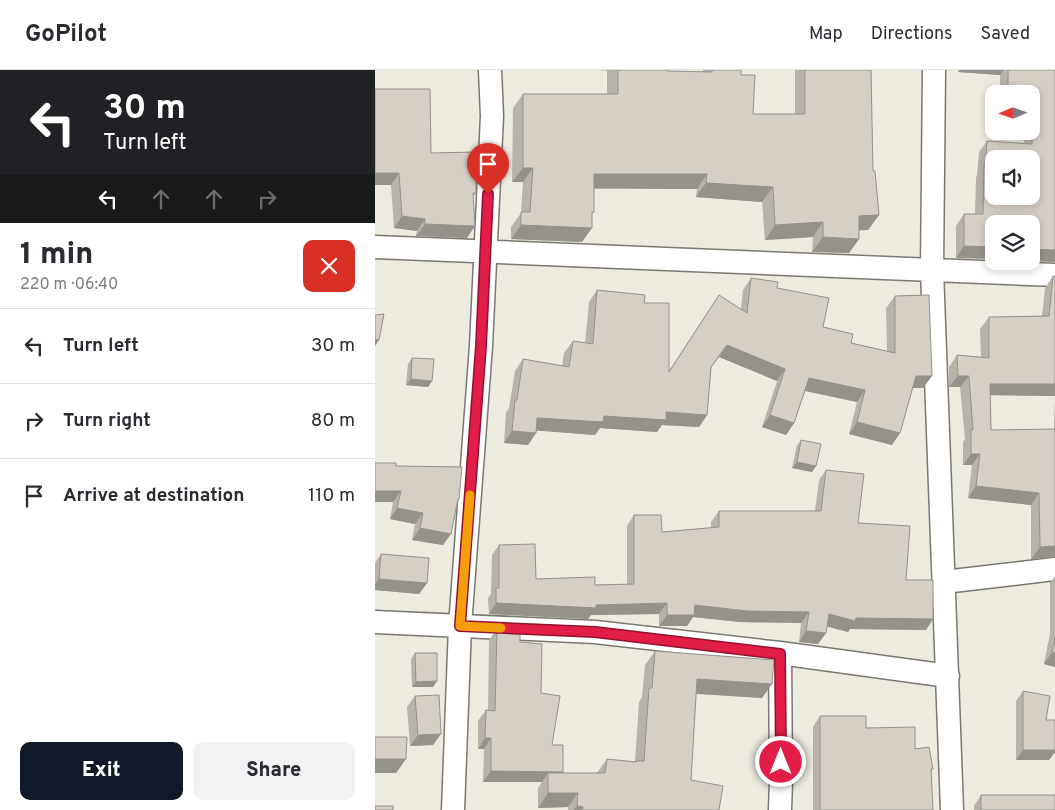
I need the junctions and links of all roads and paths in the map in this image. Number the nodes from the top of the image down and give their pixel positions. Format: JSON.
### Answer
{"nodes":[{"id":1,"x":490,"y":70,"type":"edge"},
{"id":2,"x":934,"y":70,"type":"edge"},
{"id":3,"x":375,"y":247,"type":"edge"},
{"id":4,"x":485,"y":252,"type":"junction"},
{"id":5,"x":932,"y":270,"type":"junction"},
{"id":6,"x":1055,"y":275,"type":"edge"},
{"id":7,"x":1055,"y":569,"type":"edge"},
{"id":8,"x":944,"y":582,"type":"junction"},
{"id":9,"x":375,"y":622,"type":"edge"},
{"id":10,"x":460,"y":626,"type":"junction"},
{"id":11,"x":780,"y":654,"type":"junction"},
{"id":12,"x":948,"y":676,"type":"junction"},
{"id":13,"x":453,"y":810,"type":"edge"},
{"id":14,"x":780,"y":810,"type":"edge"},
{"id":15,"x":952,"y":810,"type":"edge"}],
"edges":[{"from":1,"to":4,"type":"street"},
{"from":2,"to":5,"type":"street"},
{"from":3,"to":4,"type":"street"},
{"from":4,"to":5,"type":"street"},
{"from":4,"to":10,"type":"street"},
{"from":5,"to":6,"type":"street"},
{"from":5,"to":8,"type":"street"},
{"from":7,"to":8,"type":"street"},
{"from":8,"to":12,"type":"street"},
{"from":9,"to":10,"type":"street"},
{"from":10,"to":11,"type":"street"},
{"from":10,"to":13,"type":"street"},
{"from":11,"to":12,"type":"street"},
{"from":11,"to":14,"type":"street"},
{"from":12,"to":15,"type":"street"}]}
